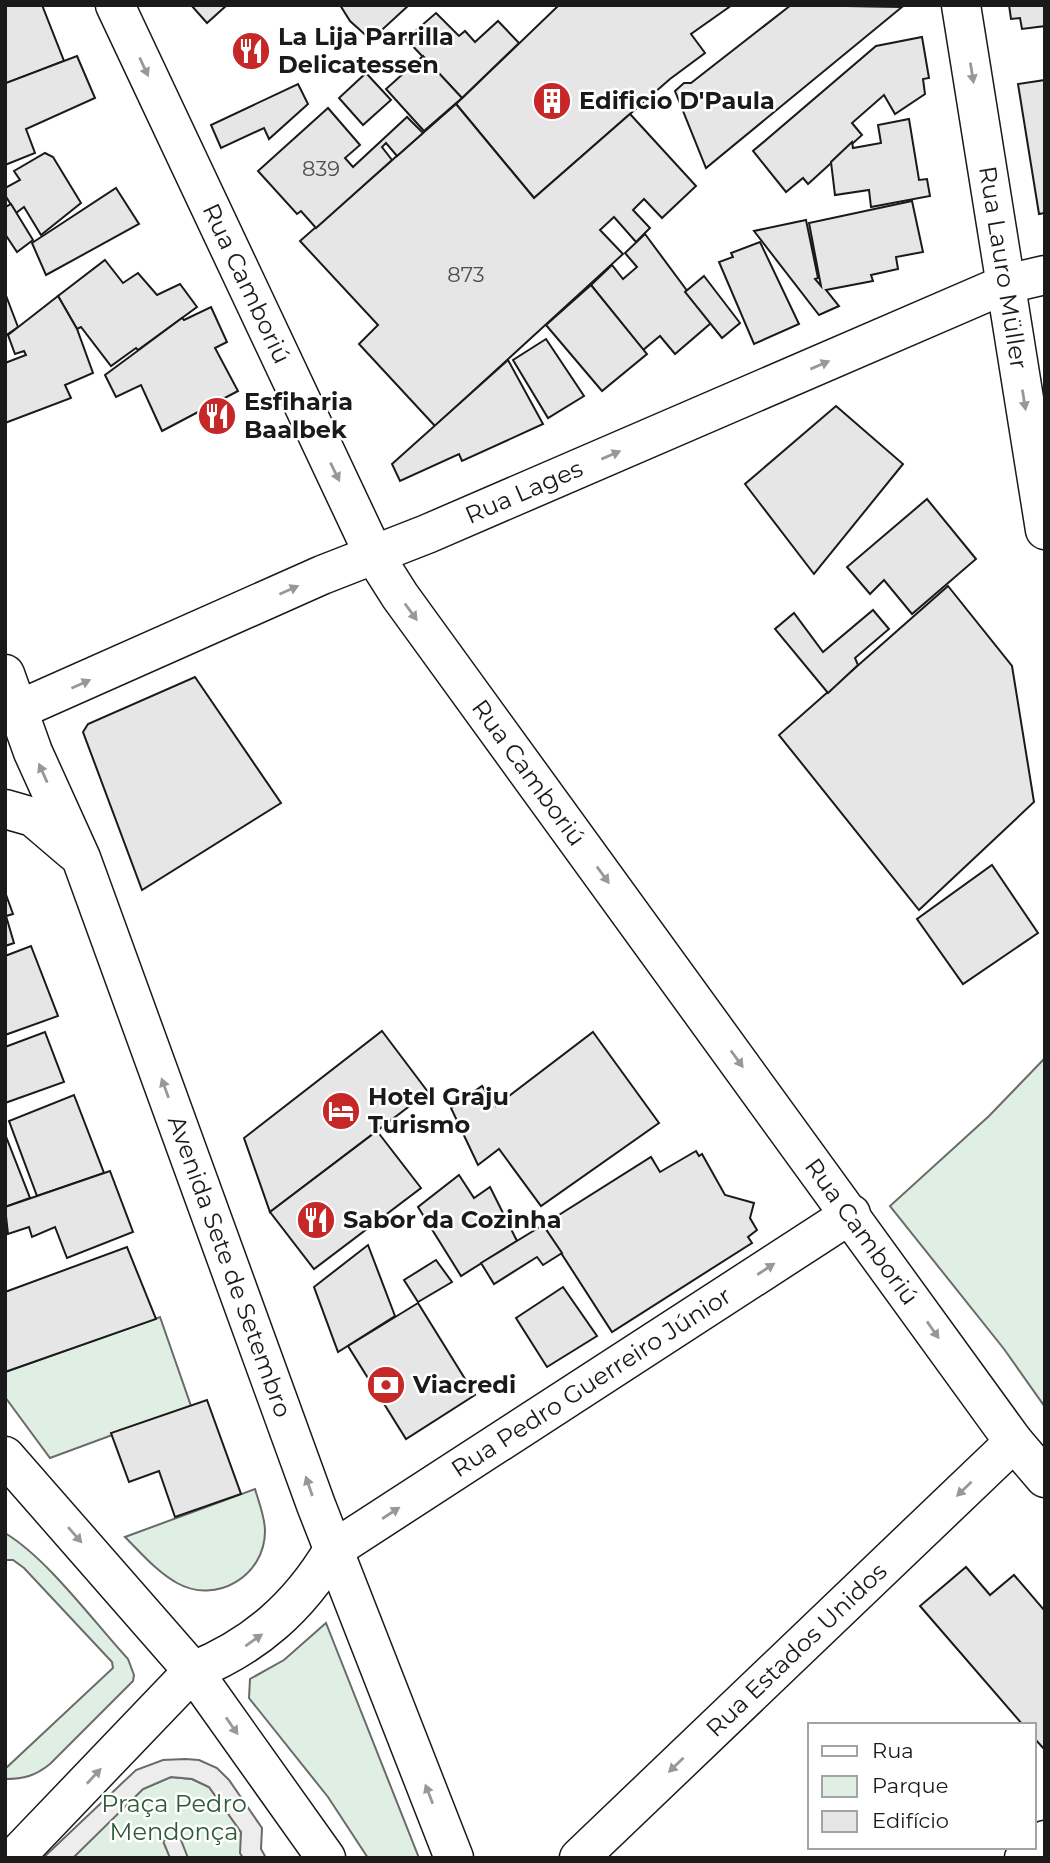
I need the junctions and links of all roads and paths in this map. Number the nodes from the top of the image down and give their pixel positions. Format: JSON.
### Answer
{"nodes":[{"id":1,"x":115,"y":5,"type":"edge"},
{"id":2,"x":961,"y":5,"type":"edge"},
{"id":3,"x":1045,"y":275,"type":"edge"},
{"id":4,"x":1006,"y":284,"type":"junction"},
{"id":5,"x":1045,"y":530,"type":"edge"},
{"id":6,"x":374,"y":555,"type":"junction"},
{"id":7,"x":5,"y":674,"type":"edge"},
{"id":8,"x":12,"y":713,"type":"edge"},
{"id":9,"x":5,"y":809,"type":"edge"},
{"id":10,"x":81,"y":858,"type":"junction"},
{"id":11,"x":851,"y":1214,"type":"junction"},
{"id":12,"x":1013,"y":1442,"type":"junction"},
{"id":13,"x":5,"y":1456,"type":"edge"},
{"id":14,"x":1045,"y":1478,"type":"edge"},
{"id":15,"x":333,"y":1550,"type":"junction"},
{"id":16,"x":193,"y":1671,"type":"junction"},
{"id":17,"x":14,"y":1858,"type":"edge"},
{"id":18,"x":326,"y":1858,"type":"edge"},
{"id":19,"x":454,"y":1858,"type":"edge"},
{"id":20,"x":579,"y":1858,"type":"edge"}],
"edges":[{"from":1,"to":6,"type":"street","name":"Rua Camboriú","one_way":true},
{"from":2,"to":4,"type":"street","name":"Rua Lauro Müller","one_way":true},
{"from":3,"to":4,"type":"street","name":"Rua Lages"},
{"from":4,"to":5,"type":"street","name":"Rua Lauro Müller","one_way":true},
{"from":6,"to":4,"type":"street","name":"Rua Lages","one_way":true},
{"from":8,"to":6,"type":"street","name":"Rua Lages","one_way":true},
{"from":6,"to":11,"type":"street","name":"Rua Camboriú","one_way":true},
{"from":7,"to":8,"type":"street","name":"Avenida Sete de Setembro"},
{"from":10,"to":8,"type":"street","name":"Avenida Sete de Setembro","one_way":true},
{"from":9,"to":10,"type":"street"},
{"from":15,"to":10,"type":"street","name":"Avenida Sete de Setembro","one_way":true},
{"from":11,"to":12,"type":"street","name":"Rua Camboriú","one_way":true},
{"from":15,"to":11,"type":"street","name":"Rua Pedro Guerreiro Júnior","one_way":true},
{"from":12,"to":14,"type":"street","name":"Rua Camboriú"},
{"from":12,"to":20,"type":"street","name":"Rua Estados Unidos","one_way":true},
{"from":13,"to":16,"type":"street","one_way":true},
{"from":16,"to":15,"type":"street","one_way":true},
{"from":19,"to":15,"type":"street","name":"Avenida Sete de Setembro","one_way":true},
{"from":17,"to":16,"type":"street","one_way":true},
{"from":16,"to":18,"type":"street","one_way":true}]}
